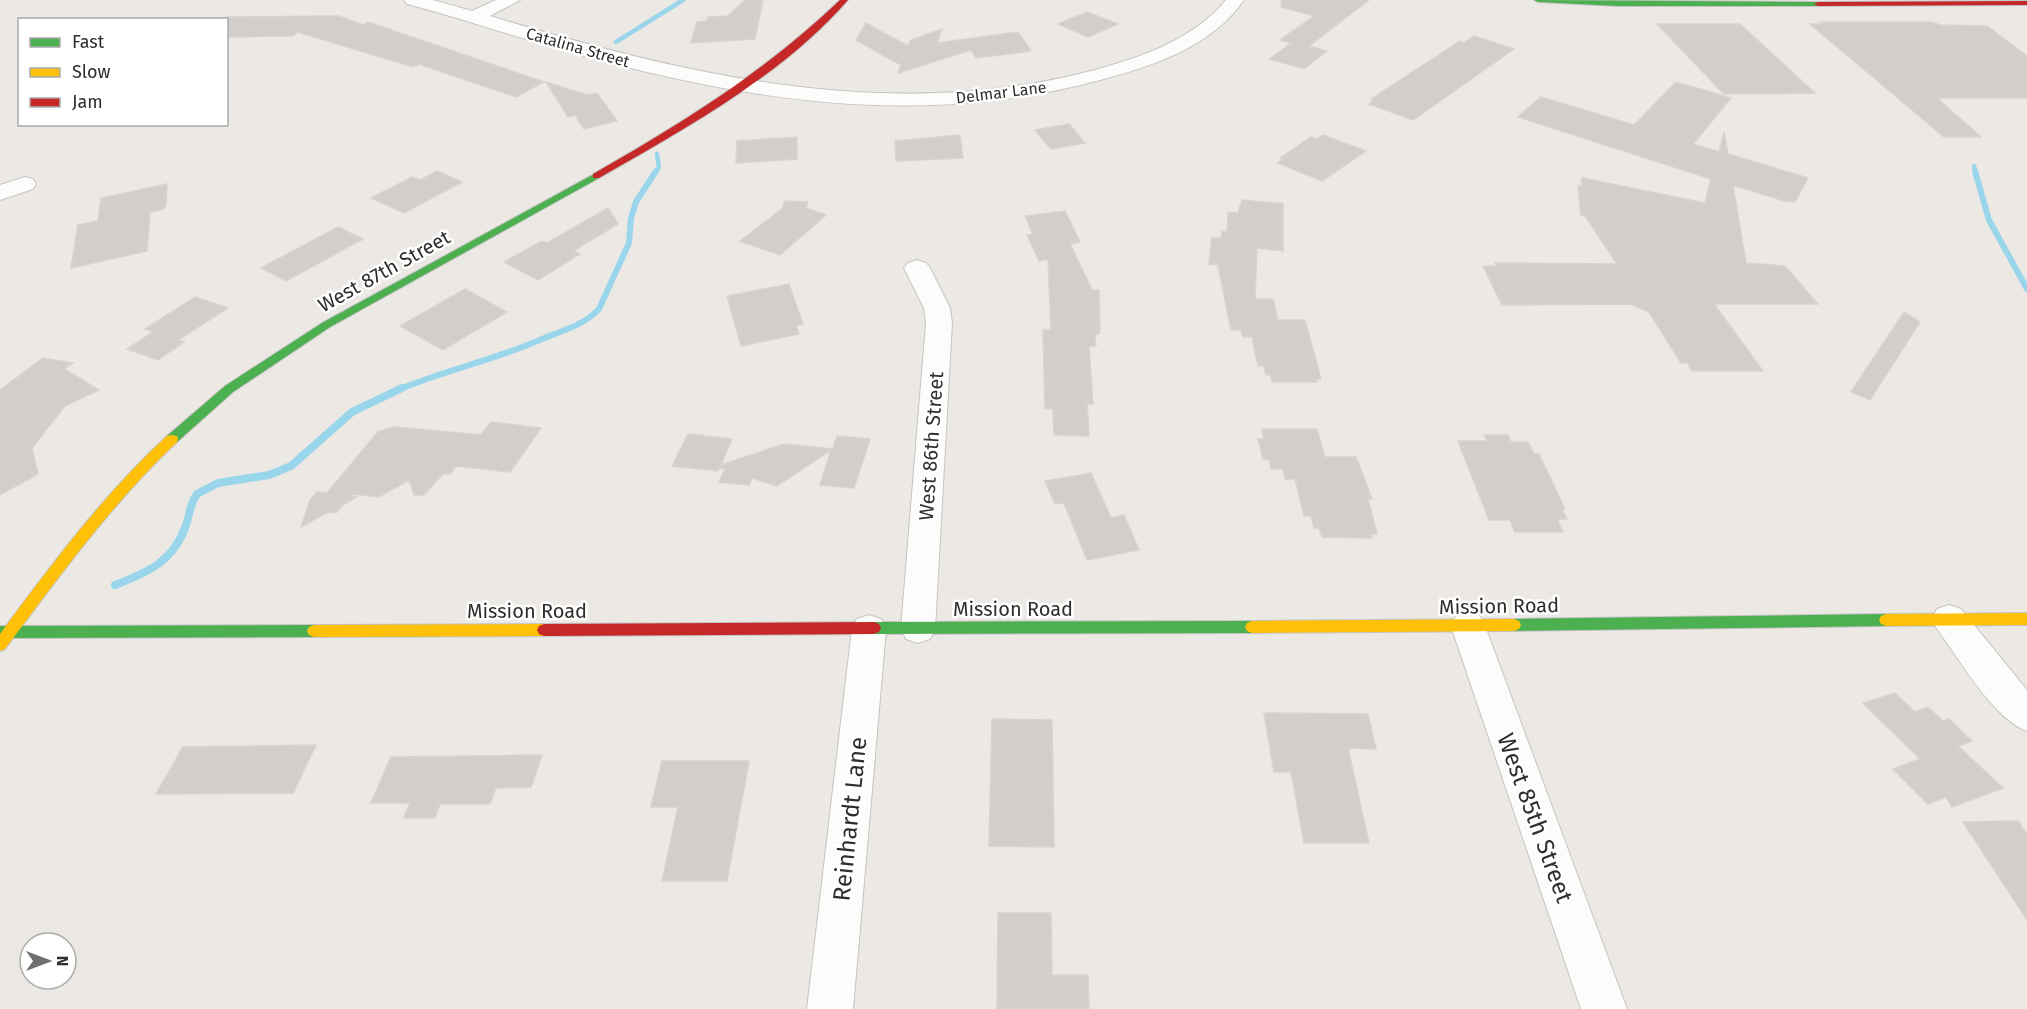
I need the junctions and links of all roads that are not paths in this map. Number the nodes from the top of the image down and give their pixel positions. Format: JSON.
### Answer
{"nodes":[{"id":1,"x":413,"y":0,"type":"edge"},
{"id":2,"x":512,"y":0,"type":"edge"},
{"id":3,"x":844,"y":0,"type":"edge"},
{"id":4,"x":1235,"y":0,"type":"edge"},
{"id":5,"x":1538,"y":0,"type":"edge"},
{"id":6,"x":2027,"y":3,"type":"edge"},
{"id":7,"x":473,"y":17,"type":"junction"},
{"id":8,"x":745,"y":86,"type":"junction"},
{"id":9,"x":25,"y":184,"type":"dead end"},
{"id":10,"x":0,"y":193,"type":"edge"},
{"id":11,"x":918,"y":268,"type":"dead end"},
{"id":12,"x":1949,"y":619,"type":"junction"},
{"id":13,"x":2027,"y":619,"type":"edge"},
{"id":14,"x":1468,"y":626,"type":"junction"},
{"id":15,"x":869,"y":629,"type":"junction"},
{"id":16,"x":918,"y":629,"type":"junction"},
{"id":17,"x":5,"y":632,"type":"edge"},
{"id":18,"x":0,"y":645,"type":"edge"},
{"id":19,"x":2027,"y":715,"type":"edge"},
{"id":20,"x":830,"y":1009,"type":"edge"},
{"id":21,"x":1604,"y":1009,"type":"edge"}],
"edges":[{"from":1,"to":7,"type":"street","name":"Catalina Street"},
{"from":2,"to":7,"type":"street"},
{"from":3,"to":8,"type":"street","name":"West 87th Street"},
{"from":4,"to":8,"type":"street","name":"Delmar Lane"},
{"from":5,"to":6,"type":"street"},
{"from":7,"to":8,"type":"street","name":"Catalina Street"},
{"from":8,"to":17,"type":"street","name":"West 87th Street"},
{"from":9,"to":10,"type":"street"},
{"from":11,"to":16,"type":"street","name":"West 86th Street"},
{"from":12,"to":13,"type":"street","name":"Mission Road"},
{"from":12,"to":14,"type":"street","name":"Mission Road"},
{"from":12,"to":19,"type":"street"},
{"from":14,"to":16,"type":"street","name":"Mission Road"},
{"from":14,"to":21,"type":"street","name":"West 85th Street"},
{"from":15,"to":16,"type":"street","name":"Mission Road"},
{"from":15,"to":17,"type":"street","name":"Mission Road"},
{"from":15,"to":20,"type":"street","name":"Reinhardt Lane"},
{"from":17,"to":18,"type":"street","name":"West 87th Street"}]}
